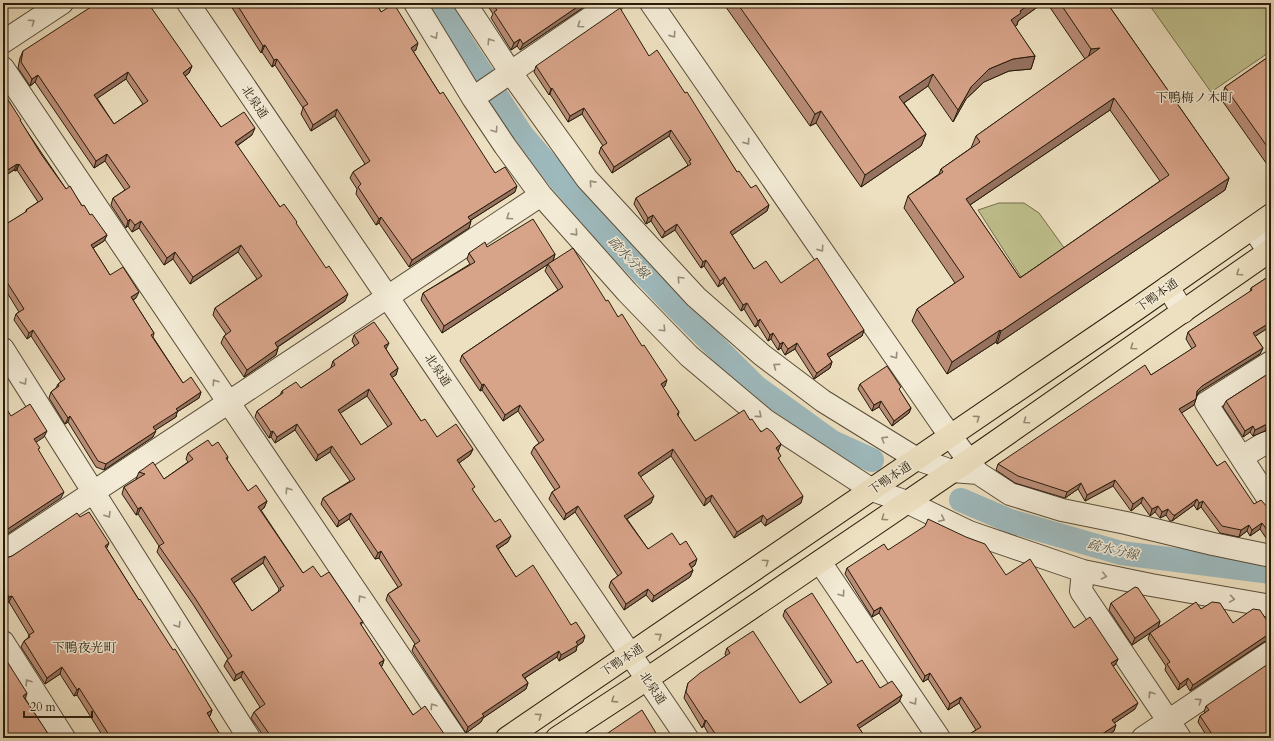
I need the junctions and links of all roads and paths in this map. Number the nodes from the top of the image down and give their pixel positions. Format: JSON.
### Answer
{"nodes":[{"id":1,"x":62,"y":3,"type":"edge"},
{"id":2,"x":188,"y":3,"type":"edge"},
{"id":3,"x":415,"y":3,"type":"edge"},
{"id":4,"x":465,"y":3,"type":"edge"},
{"id":5,"x":612,"y":3,"type":"edge"},
{"id":6,"x":651,"y":3,"type":"edge"},
{"id":7,"x":3,"y":42,"type":"edge"},
{"id":8,"x":3,"y":68,"type":"edge"},
{"id":9,"x":511,"y":73,"type":"junction"},
{"id":10,"x":473,"y":98,"type":"junction"},
{"id":11,"x":541,"y":195,"type":"junction"},
{"id":12,"x":1271,"y":215,"type":"edge"},
{"id":13,"x":1253,"y":228,"type":"junction"},
{"id":14,"x":1270,"y":252,"type":"edge"},
{"id":15,"x":1168,"y":288,"type":"junction"},
{"id":16,"x":388,"y":297,"type":"junction"},
{"id":17,"x":1183,"y":312,"type":"junction"},
{"id":18,"x":3,"y":349,"type":"edge"},
{"id":19,"x":1271,"y":362,"type":"edge"},
{"id":20,"x":229,"y":403,"type":"junction"},
{"id":21,"x":950,"y":436,"type":"junction"},
{"id":22,"x":1265,"y":443,"type":"dead end"},
{"id":23,"x":1242,"y":457,"type":"junction"},
{"id":24,"x":917,"y":459,"type":"junction"},
{"id":25,"x":966,"y":468,"type":"junction"},
{"id":26,"x":872,"y":490,"type":"junction"},
{"id":27,"x":94,"y":492,"type":"junction"},
{"id":28,"x":907,"y":502,"type":"junction"},
{"id":29,"x":1271,"y":503,"type":"edge"},
{"id":30,"x":3,"y":552,"type":"edge"},
{"id":31,"x":1271,"y":556,"type":"edge"},
{"id":32,"x":820,"y":562,"type":"junction"},
{"id":33,"x":1083,"y":571,"type":"junction"},
{"id":34,"x":1271,"y":606,"type":"edge"},
{"id":35,"x":3,"y":642,"type":"edge"},
{"id":36,"x":1271,"y":652,"type":"edge"},
{"id":37,"x":630,"y":654,"type":"junction"},
{"id":38,"x":647,"y":679,"type":"junction"},
{"id":39,"x":1174,"y":729,"type":"edge"},
{"id":40,"x":64,"y":738,"type":"edge"},
{"id":41,"x":249,"y":738,"type":"edge"},
{"id":42,"x":455,"y":738,"type":"edge"},
{"id":43,"x":507,"y":738,"type":"edge"},
{"id":44,"x":557,"y":738,"type":"edge"},
{"id":45,"x":687,"y":738,"type":"edge"},
{"id":46,"x":939,"y":738,"type":"edge"},
{"id":47,"x":1143,"y":738,"type":"edge"}],
"edges":[{"from":7,"to":1,"type":"street","one_way":true},
{"from":2,"to":16,"type":"street","name":"北泉通"},
{"from":3,"to":10,"type":"street","one_way":true},
{"from":9,"to":4,"type":"street","one_way":true},
{"from":5,"to":9,"type":"street","one_way":true},
{"from":6,"to":21,"type":"street","one_way":true},
{"from":20,"to":8,"type":"street","one_way":true},
{"from":9,"to":10,"type":"street"},
{"from":24,"to":9,"type":"street","one_way":true},
{"from":10,"to":11,"type":"street","one_way":true},
{"from":11,"to":16,"type":"street","one_way":true},
{"from":11,"to":26,"type":"street","one_way":true},
{"from":12,"to":13,"type":"main road","name":"下鴨本通"},
{"from":13,"to":14,"type":"street"},
{"from":13,"to":15,"type":"main road","name":"下鴨本通"},
{"from":14,"to":17,"type":"main road","one_way":true},
{"from":15,"to":17,"type":"street"},
{"from":21,"to":15,"type":"main road","name":"下鴨本通","one_way":true},
{"from":16,"to":20,"type":"street"},
{"from":16,"to":37,"type":"street","name":"北泉通"},
{"from":17,"to":25,"type":"main road","one_way":true},
{"from":18,"to":27,"type":"street","one_way":true},
{"from":19,"to":23,"type":"street"},
{"from":20,"to":27,"type":"street"},
{"from":42,"to":20,"type":"street","one_way":true},
{"from":21,"to":24,"type":"main road","name":"下鴨本通"},
{"from":21,"to":25,"type":"street"},
{"from":22,"to":23,"type":"street"},
{"from":23,"to":29,"type":"street"},
{"from":24,"to":25,"type":"street"},
{"from":24,"to":26,"type":"main road","name":"下鴨本通"},
{"from":25,"to":28,"type":"main road"},
{"from":25,"to":31,"type":"street"},
{"from":26,"to":28,"type":"street"},
{"from":37,"to":26,"type":"main road","name":"下鴨本通","one_way":true},
{"from":27,"to":30,"type":"street"},
{"from":27,"to":41,"type":"street","one_way":true},
{"from":28,"to":32,"type":"main road","one_way":true},
{"from":28,"to":33,"type":"street","one_way":true},
{"from":32,"to":38,"type":"main road"},
{"from":32,"to":46,"type":"street","one_way":true},
{"from":33,"to":34,"type":"street","one_way":true},
{"from":39,"to":33,"type":"street","one_way":true},
{"from":40,"to":35,"type":"street","one_way":true},
{"from":39,"to":36,"type":"street","one_way":true},
{"from":37,"to":38,"type":"street","name":"北泉通"},
{"from":43,"to":37,"type":"main road","name":"下鴨本通","one_way":true},
{"from":38,"to":44,"type":"main road","one_way":true},
{"from":38,"to":45,"type":"street","name":"北泉通"},
{"from":39,"to":47,"type":"street"}]}
